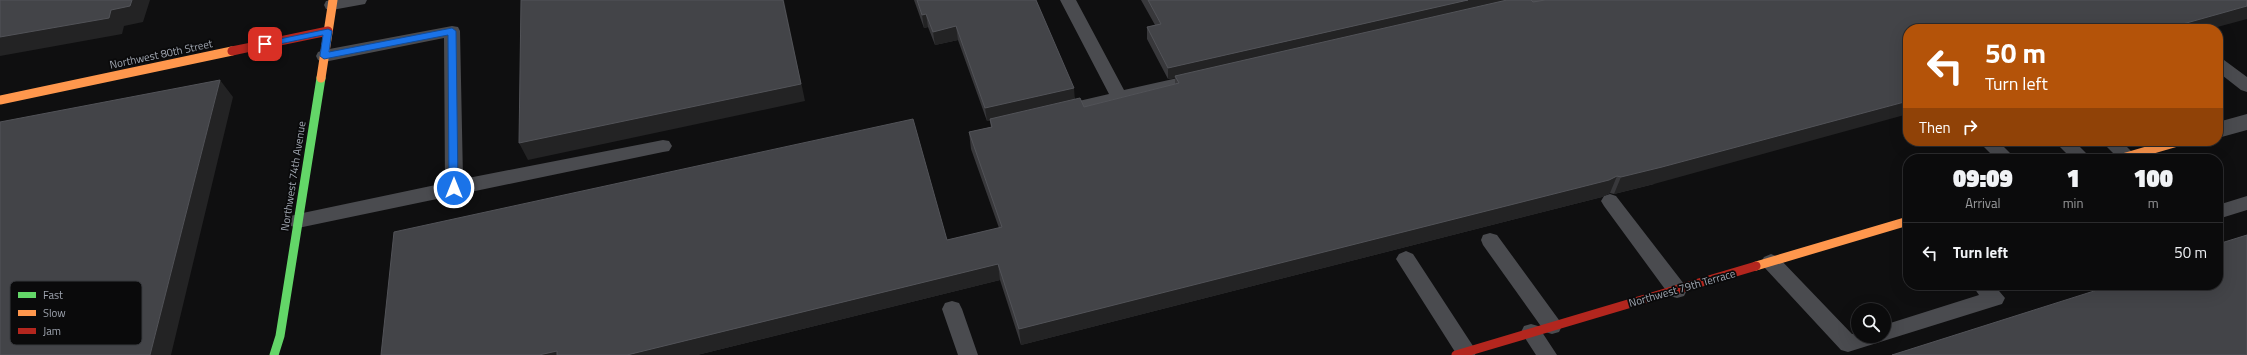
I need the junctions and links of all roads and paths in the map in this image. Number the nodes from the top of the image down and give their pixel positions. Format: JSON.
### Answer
{"nodes":[{"id":1,"x":359,"y":0,"type":"edge"},
{"id":2,"x":1068,"y":0,"type":"edge"},
{"id":3,"x":1545,"y":0,"type":"edge"},
{"id":4,"x":333,"y":3,"type":"edge"},
{"id":5,"x":1498,"y":11,"type":"edge"},
{"id":6,"x":328,"y":31,"type":"junction"},
{"id":7,"x":324,"y":56,"type":"junction"},
{"id":8,"x":2223,"y":68,"type":"edge"},
{"id":9,"x":1212,"y":76,"type":"edge"},
{"id":10,"x":2247,"y":86,"type":"edge"},
{"id":11,"x":1119,"y":97,"type":"junction"},
{"id":12,"x":0,"y":100,"type":"edge"},
{"id":13,"x":1042,"y":115,"type":"edge"},
{"id":14,"x":2247,"y":122,"type":"edge"},
{"id":15,"x":2223,"y":129,"type":"edge"},
{"id":16,"x":663,"y":146,"type":"dead end"},
{"id":17,"x":1992,"y":146,"type":"edge"},
{"id":18,"x":2069,"y":146,"type":"edge"},
{"id":19,"x":2114,"y":146,"type":"edge"},
{"id":20,"x":2164,"y":146,"type":"edge"},
{"id":21,"x":2001,"y":154,"type":"edge"},
{"id":22,"x":2077,"y":154,"type":"edge"},
{"id":23,"x":2121,"y":154,"type":"edge"},
{"id":24,"x":2137,"y":154,"type":"edge"},
{"id":25,"x":454,"y":188,"type":"junction"},
{"id":26,"x":1610,"y":201,"type":"dead end"},
{"id":27,"x":2247,"y":203,"type":"edge"},
{"id":28,"x":2223,"y":210,"type":"edge"},
{"id":29,"x":298,"y":221,"type":"junction"},
{"id":30,"x":1903,"y":222,"type":"edge"},
{"id":31,"x":1490,"y":240,"type":"dead end"},
{"id":32,"x":1406,"y":259,"type":"dead end"},
{"id":33,"x":1771,"y":262,"type":"junction"},
{"id":34,"x":1677,"y":290,"type":"junction"},
{"id":35,"x":1987,"y":290,"type":"edge"},
{"id":36,"x":952,"y":309,"type":"dead end"},
{"id":37,"x":1552,"y":326,"type":"junction"},
{"id":38,"x":1891,"y":331,"type":"edge"},
{"id":39,"x":1531,"y":332,"type":"junction"},
{"id":40,"x":1851,"y":343,"type":"edge"},
{"id":41,"x":1461,"y":353,"type":"edge"},
{"id":42,"x":274,"y":355,"type":"edge"},
{"id":43,"x":968,"y":355,"type":"edge"},
{"id":44,"x":1548,"y":355,"type":"edge"}],
"edges":[{"from":1,"to":4,"type":"lane"},
{"from":2,"to":11,"type":"lane"},
{"from":3,"to":5,"type":"lane"},
{"from":4,"to":6,"type":"street","name":"Northwest 74th Avenue"},
{"from":6,"to":7,"type":"street","name":"Northwest 74th Avenue"},
{"from":6,"to":12,"type":"street","name":"Northwest 80th Street"},
{"from":7,"to":25,"type":"lane"},
{"from":7,"to":29,"type":"street","name":"Northwest 74th Avenue"},
{"from":8,"to":10,"type":"lane"},
{"from":9,"to":11,"type":"lane"},
{"from":11,"to":13,"type":"lane"},
{"from":14,"to":15,"type":"street"},
{"from":16,"to":25,"type":"lane"},
{"from":17,"to":21,"type":"lane"},
{"from":18,"to":22,"type":"lane"},
{"from":19,"to":23,"type":"lane"},
{"from":20,"to":24,"type":"street"},
{"from":25,"to":29,"type":"lane"},
{"from":26,"to":34,"type":"lane"},
{"from":27,"to":28,"type":"lane"},
{"from":29,"to":42,"type":"street","name":"Northwest 74th Avenue"},
{"from":30,"to":33,"type":"street","name":"Northwest 79th Terrace"},
{"from":31,"to":37,"type":"lane"},
{"from":32,"to":41,"type":"lane"},
{"from":33,"to":34,"type":"street","name":"Northwest 79th Terrace"},
{"from":33,"to":40,"type":"lane"},
{"from":34,"to":37,"type":"street","name":"Northwest 79th Terrace"},
{"from":35,"to":38,"type":"lane"},
{"from":36,"to":43,"type":"lane"},
{"from":37,"to":39,"type":"street","name":"Northwest 79th Terrace"},
{"from":39,"to":41,"type":"street","name":"Northwest 79th Terrace"},
{"from":39,"to":44,"type":"lane"}]}
